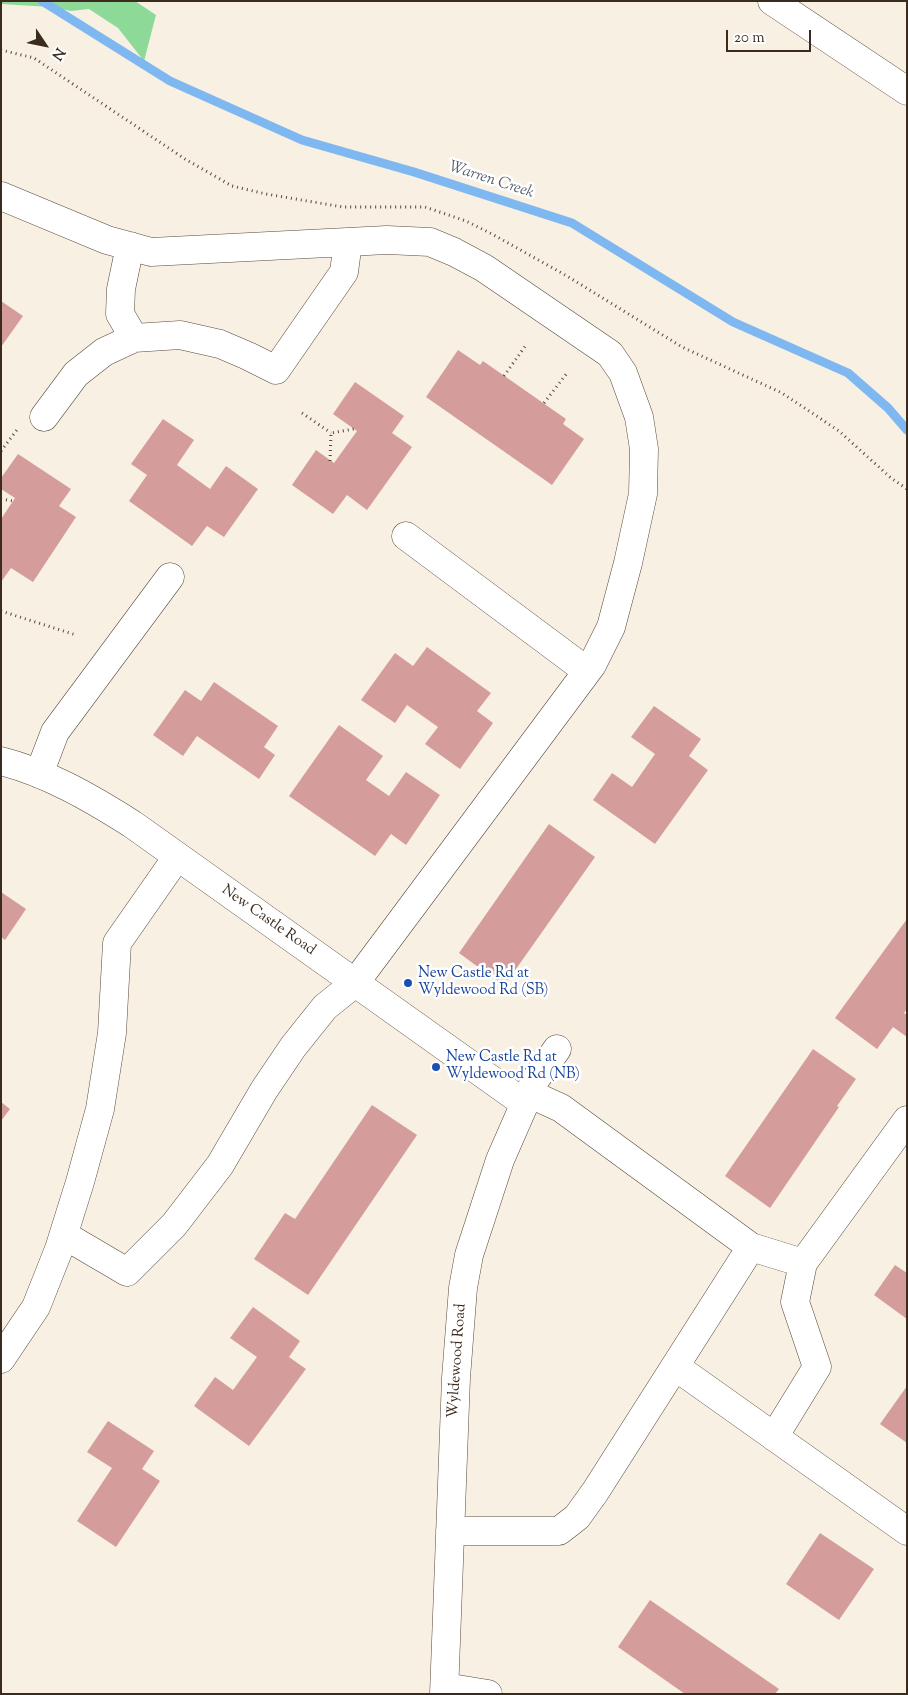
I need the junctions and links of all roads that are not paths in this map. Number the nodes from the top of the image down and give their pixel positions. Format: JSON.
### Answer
{"nodes":[{"id":1,"x":772,"y":1,"type":"edge"},
{"id":2,"x":907,"y":91,"type":"edge"},
{"id":3,"x":1,"y":196,"type":"edge"},
{"id":4,"x":348,"y":242,"type":"junction"},
{"id":5,"x":130,"y":246,"type":"junction"},
{"id":6,"x":134,"y":338,"type":"junction"},
{"id":7,"x":33,"y":420,"type":"road end"},
{"id":8,"x":406,"y":536,"type":"dead end"},
{"id":9,"x":170,"y":577,"type":"dead end"},
{"id":10,"x":587,"y":671,"type":"junction"},
{"id":11,"x":1,"y":761,"type":"edge"},
{"id":12,"x":39,"y":774,"type":"junction"},
{"id":13,"x":177,"y":856,"type":"junction"},
{"id":14,"x":355,"y":983,"type":"junction"},
{"id":15,"x":557,"y":1048,"type":"dead end"},
{"id":16,"x":526,"y":1098,"type":"junction"},
{"id":17,"x":907,"y":1120,"type":"edge"},
{"id":18,"x":64,"y":1235,"type":"junction"},
{"id":19,"x":751,"y":1247,"type":"junction"},
{"id":20,"x":804,"y":1263,"type":"junction"},
{"id":21,"x":1,"y":1359,"type":"edge"},
{"id":22,"x":676,"y":1367,"type":"junction"},
{"id":23,"x":774,"y":1437,"type":"junction"},
{"id":24,"x":450,"y":1530,"type":"junction"},
{"id":25,"x":907,"y":1531,"type":"edge"},
{"id":26,"x":444,"y":1690,"type":"edge"},
{"id":27,"x":488,"y":1694,"type":"edge"}],
"edges":[{"from":1,"to":2,"type":"street"},
{"from":3,"to":5,"type":"street"},
{"from":4,"to":5,"type":"street"},
{"from":4,"to":6,"type":"street"},
{"from":4,"to":10,"type":"street"},
{"from":5,"to":6,"type":"street"},
{"from":6,"to":7,"type":"street"},
{"from":8,"to":10,"type":"street"},
{"from":9,"to":12,"type":"street"},
{"from":10,"to":14,"type":"street"},
{"from":11,"to":12,"type":"street","name":"New Castle Road"},
{"from":12,"to":13,"type":"street","name":"New Castle Road"},
{"from":13,"to":14,"type":"street","name":"New Castle Road"},
{"from":13,"to":18,"type":"street"},
{"from":14,"to":16,"type":"street","name":"New Castle Road"},
{"from":14,"to":18,"type":"street"},
{"from":15,"to":16,"type":"street","name":"Wyldewood Road"},
{"from":16,"to":19,"type":"street","name":"New Castle Road"},
{"from":16,"to":24,"type":"street","name":"Wyldewood Road"},
{"from":17,"to":20,"type":"street"},
{"from":18,"to":21,"type":"street"},
{"from":19,"to":20,"type":"street","name":"New Castle Road"},
{"from":19,"to":22,"type":"street"},
{"from":20,"to":23,"type":"street"},
{"from":22,"to":23,"type":"street"},
{"from":22,"to":24,"type":"street"},
{"from":23,"to":25,"type":"street"},
{"from":24,"to":26,"type":"street","name":"Wyldewood Road"},
{"from":26,"to":27,"type":"street"}]}
